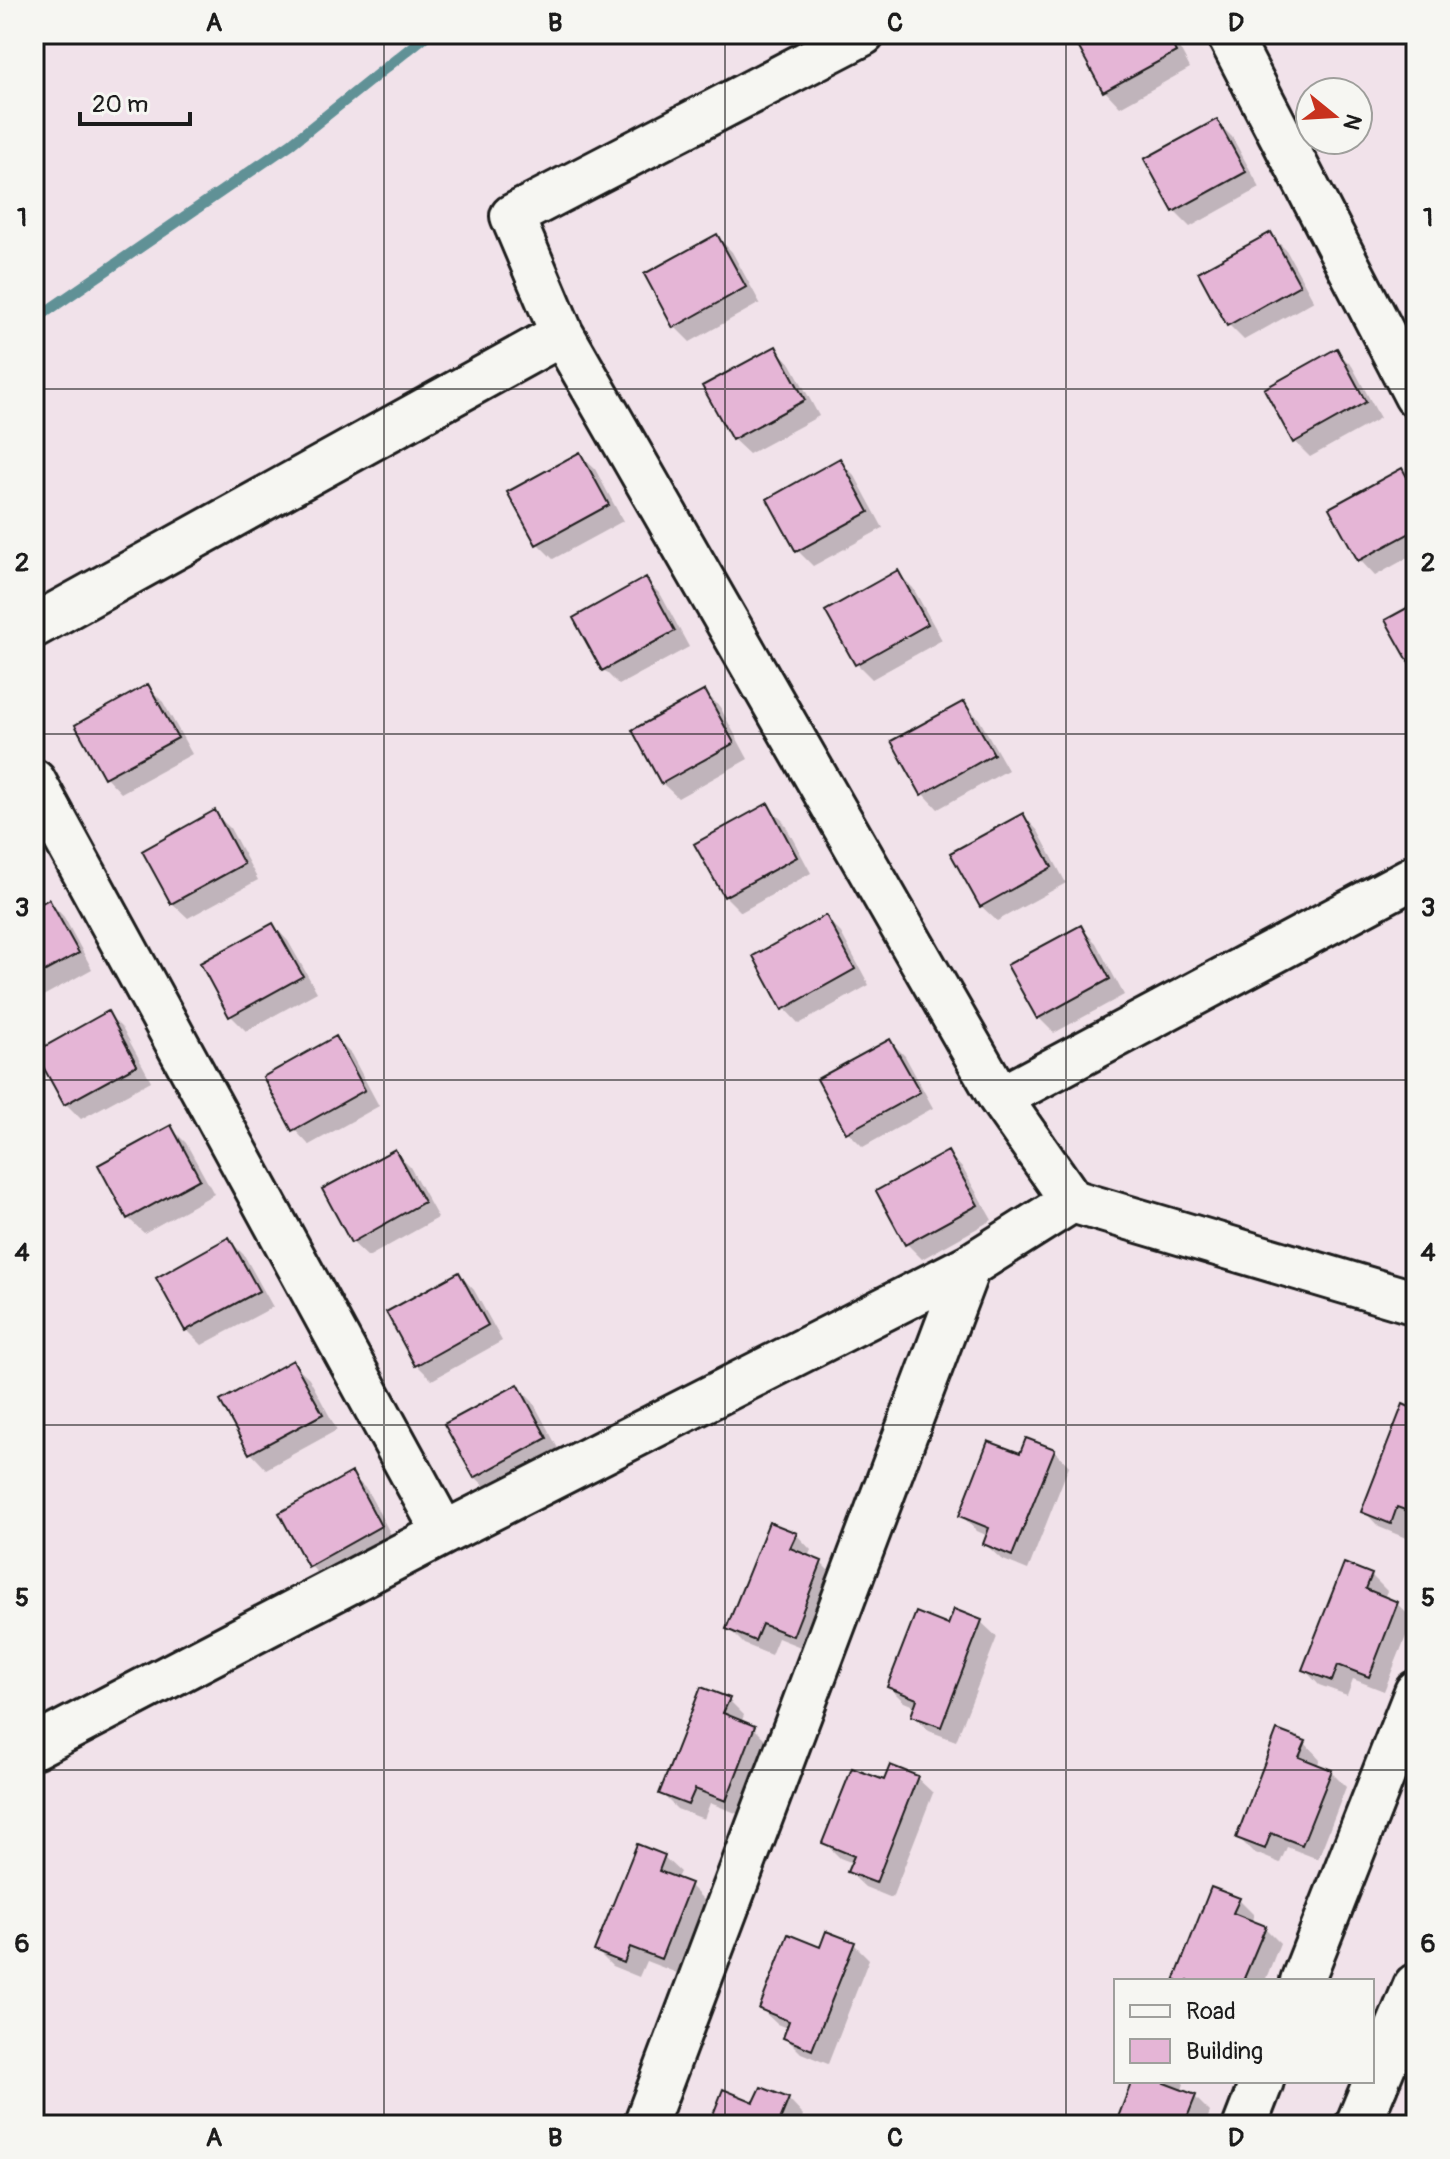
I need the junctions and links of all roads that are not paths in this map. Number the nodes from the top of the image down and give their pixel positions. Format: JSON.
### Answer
{"nodes":[{"id":1,"x":863,"y":34,"type":"edge"},
{"id":2,"x":1228,"y":34,"type":"edge"},
{"id":3,"x":562,"y":334,"type":"junction"},
{"id":4,"x":1416,"y":396,"type":"edge"},
{"id":5,"x":34,"y":626,"type":"edge"},
{"id":6,"x":34,"y":781,"type":"edge"},
{"id":7,"x":1416,"y":876,"type":"edge"},
{"id":8,"x":1000,"y":1098,"type":"junction"},
{"id":9,"x":1072,"y":1201,"type":"junction"},
{"id":10,"x":969,"y":1266,"type":"junction"},
{"id":11,"x":1416,"y":1303,"type":"edge"},
{"id":12,"x":444,"y":1533,"type":"junction"},
{"id":13,"x":1416,"y":1692,"type":"edge"},
{"id":14,"x":34,"y":1747,"type":"edge"},
{"id":15,"x":1303,"y":1979,"type":"edge"},
{"id":16,"x":1416,"y":1986,"type":"edge"},
{"id":17,"x":1261,"y":2083,"type":"edge"},
{"id":18,"x":645,"y":2125,"type":"edge"},
{"id":19,"x":1245,"y":2125,"type":"edge"},
{"id":20,"x":1358,"y":2125,"type":"edge"}],
"edges":[{"from":1,"to":3,"type":"street"},
{"from":2,"to":4,"type":"street"},
{"from":3,"to":5,"type":"street"},
{"from":3,"to":8,"type":"street"},
{"from":6,"to":12,"type":"street"},
{"from":7,"to":8,"type":"street"},
{"from":8,"to":9,"type":"street"},
{"from":9,"to":10,"type":"street"},
{"from":9,"to":11,"type":"street"},
{"from":10,"to":12,"type":"street"},
{"from":10,"to":18,"type":"street"},
{"from":12,"to":14,"type":"street"},
{"from":13,"to":15,"type":"street"},
{"from":16,"to":20,"type":"street"},
{"from":17,"to":19,"type":"street"}]}
